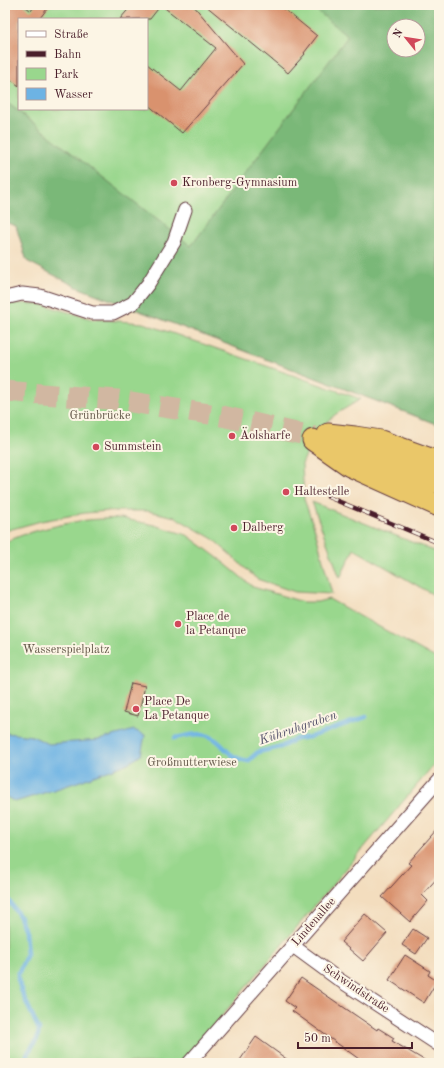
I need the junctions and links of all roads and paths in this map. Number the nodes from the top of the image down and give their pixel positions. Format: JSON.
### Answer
{"nodes":[{"id":1,"x":186,"y":210,"type":"dead end"},
{"id":2,"x":5,"y":298,"type":"edge"},
{"id":3,"x":314,"y":437,"type":"junction"},
{"id":4,"x":439,"y":462,"type":"edge"},
{"id":5,"x":439,"y":483,"type":"edge"},
{"id":6,"x":439,"y":506,"type":"edge"},
{"id":7,"x":439,"y":780,"type":"edge"},
{"id":8,"x":293,"y":946,"type":"junction"},
{"id":9,"x":439,"y":1044,"type":"edge"},
{"id":10,"x":189,"y":1063,"type":"edge"}],
"edges":[{"from":1,"to":2,"type":"street"},
{"from":3,"to":4,"type":"highway"},
{"from":3,"to":5,"type":"highway"},
{"from":3,"to":6,"type":"highway"},
{"from":7,"to":8,"type":"street","name":"Lindenallee"},
{"from":8,"to":9,"type":"street","name":"Schwindstraße"},
{"from":8,"to":10,"type":"street","name":"Lindenallee"}]}
